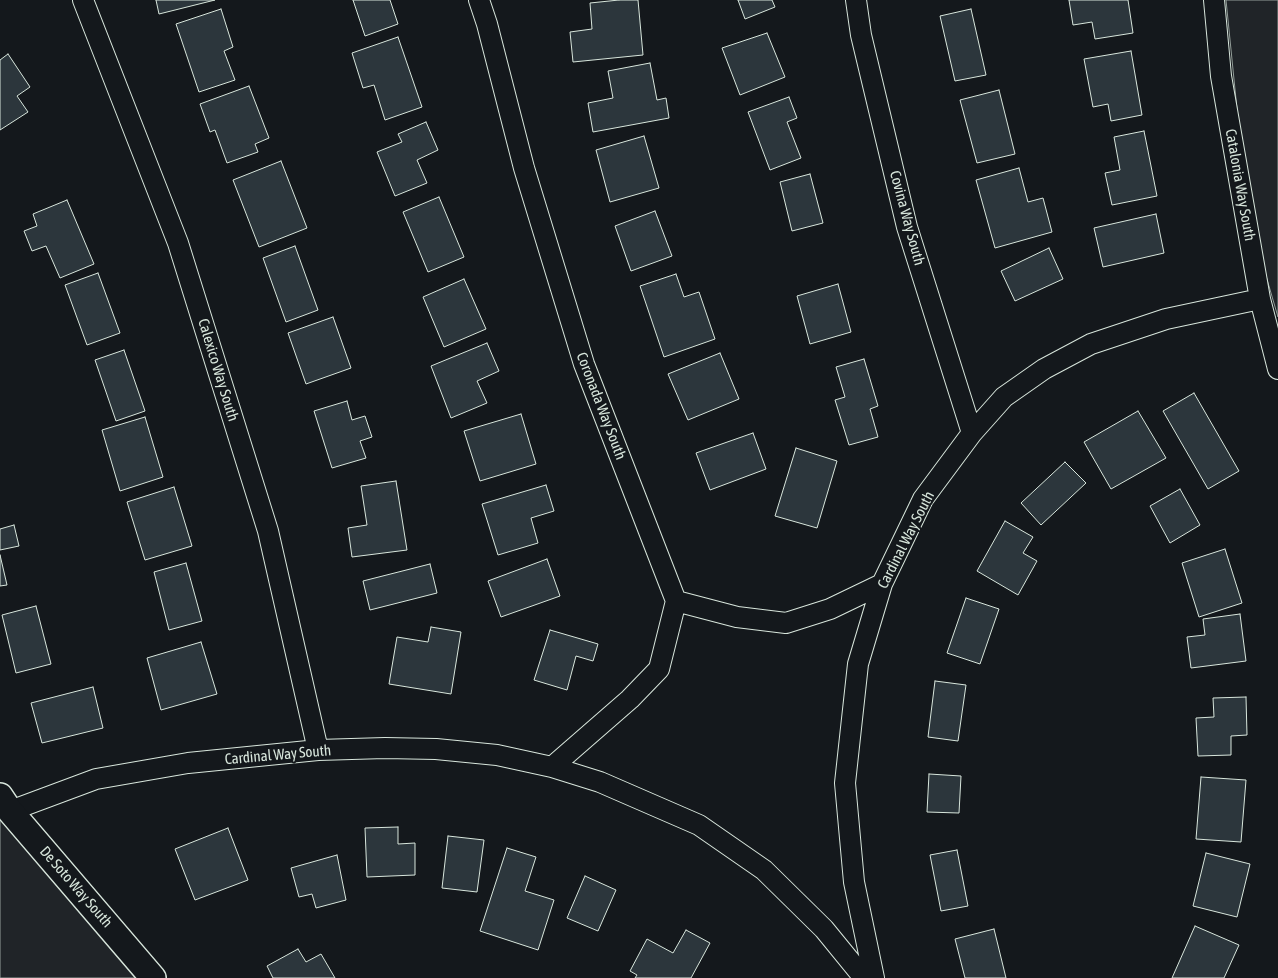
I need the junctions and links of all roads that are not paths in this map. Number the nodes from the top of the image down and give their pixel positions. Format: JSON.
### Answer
{"nodes":[{"id":1,"x":83,"y":0,"type":"edge"},
{"id":2,"x":479,"y":0,"type":"edge"},
{"id":3,"x":856,"y":0,"type":"edge"},
{"id":4,"x":1214,"y":0,"type":"edge"},
{"id":5,"x":1260,"y":299,"type":"junction"},
{"id":6,"x":1278,"y":369,"type":"edge"},
{"id":7,"x":972,"y":433,"type":"junction"},
{"id":8,"x":882,"y":584,"type":"junction"},
{"id":9,"x":676,"y":601,"type":"junction"},
{"id":10,"x":318,"y":750,"type":"junction"},
{"id":11,"x":552,"y":767,"type":"junction"},
{"id":12,"x":5,"y":804,"type":"edge"},
{"id":13,"x":153,"y":978,"type":"edge"},
{"id":14,"x":864,"y":978,"type":"edge"},
{"id":15,"x":874,"y":978,"type":"edge"}],
"edges":[{"from":1,"to":10,"type":"street","name":"Calexico Way South"},
{"from":2,"to":9,"type":"street","name":"Coronada Way South"},
{"from":3,"to":7,"type":"street","name":"Covina Way South"},
{"from":4,"to":5,"type":"street","name":"Catalonia Way South"},
{"from":5,"to":6,"type":"street","name":"Catalonia Way South"},
{"from":5,"to":7,"type":"street","name":"Cardinal Way South"},
{"from":7,"to":8,"type":"street","name":"Cardinal Way South"},
{"from":8,"to":9,"type":"street"},
{"from":8,"to":15,"type":"street","name":"Cardinal Way South"},
{"from":9,"to":11,"type":"street"},
{"from":10,"to":11,"type":"street","name":"Cardinal Way South"},
{"from":10,"to":12,"type":"street","name":"Cardinal Way South"},
{"from":11,"to":14,"type":"street","name":"Cardinal Way South"},
{"from":12,"to":13,"type":"street","name":"De Soto Way South"}]}
